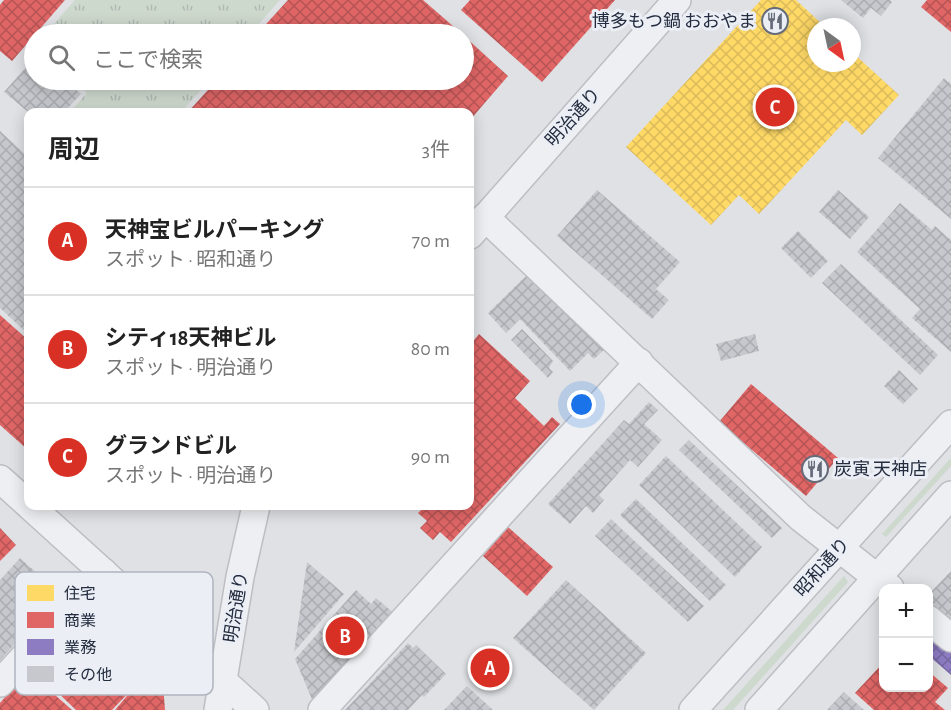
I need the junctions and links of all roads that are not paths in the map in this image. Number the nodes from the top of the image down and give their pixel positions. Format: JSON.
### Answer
{"nodes":[{"id":1,"x":678,"y":0,"type":"edge"},
{"id":2,"x":477,"y":226,"type":"edge"},
{"id":3,"x":639,"y":362,"type":"junction"},
{"id":4,"x":951,"y":424,"type":"edge"},
{"id":5,"x":0,"y":479,"type":"edge"},
{"id":6,"x":951,"y":495,"type":"edge"},
{"id":7,"x":24,"y":501,"type":"edge"},
{"id":8,"x":35,"y":510,"type":"edge"},
{"id":9,"x":255,"y":510,"type":"edge"},
{"id":10,"x":839,"y":548,"type":"junction"},
{"id":11,"x":103,"y":572,"type":"edge"},
{"id":12,"x":884,"y":584,"type":"edge"},
{"id":13,"x":879,"y":589,"type":"edge"},
{"id":14,"x":933,"y":624,"type":"edge"},
{"id":15,"x":951,"y":638,"type":"edge"},
{"id":16,"x":15,"y":667,"type":"edge"},
{"id":17,"x":213,"y":671,"type":"edge"},
{"id":18,"x":224,"y":681,"type":"junction"},
{"id":19,"x":0,"y":683,"type":"edge"},
{"id":20,"x":218,"y":710,"type":"edge"},
{"id":21,"x":255,"y":710,"type":"edge"},
{"id":22,"x":322,"y":710,"type":"edge"},
{"id":23,"x":693,"y":710,"type":"edge"},
{"id":24,"x":759,"y":710,"type":"edge"}],
"edges":[{"from":1,"to":2,"type":"street","name":"明治通り"},
{"from":2,"to":3,"type":"street"},
{"from":3,"to":10,"type":"street"},
{"from":3,"to":22,"type":"street"},
{"from":4,"to":10,"type":"street","name":"昭和通り"},
{"from":5,"to":7,"type":"street"},
{"from":6,"to":12,"type":"street"},
{"from":8,"to":11,"type":"street"},
{"from":9,"to":18,"type":"street","name":"明治通り"},
{"from":10,"to":12,"type":"street"},
{"from":10,"to":23,"type":"street","name":"昭和通り"},
{"from":13,"to":24,"type":"street"},
{"from":14,"to":15,"type":"street"},
{"from":16,"to":19,"type":"street"},
{"from":17,"to":18,"type":"street"},
{"from":18,"to":20,"type":"street","name":"明治通り"},
{"from":18,"to":21,"type":"street"}]}
